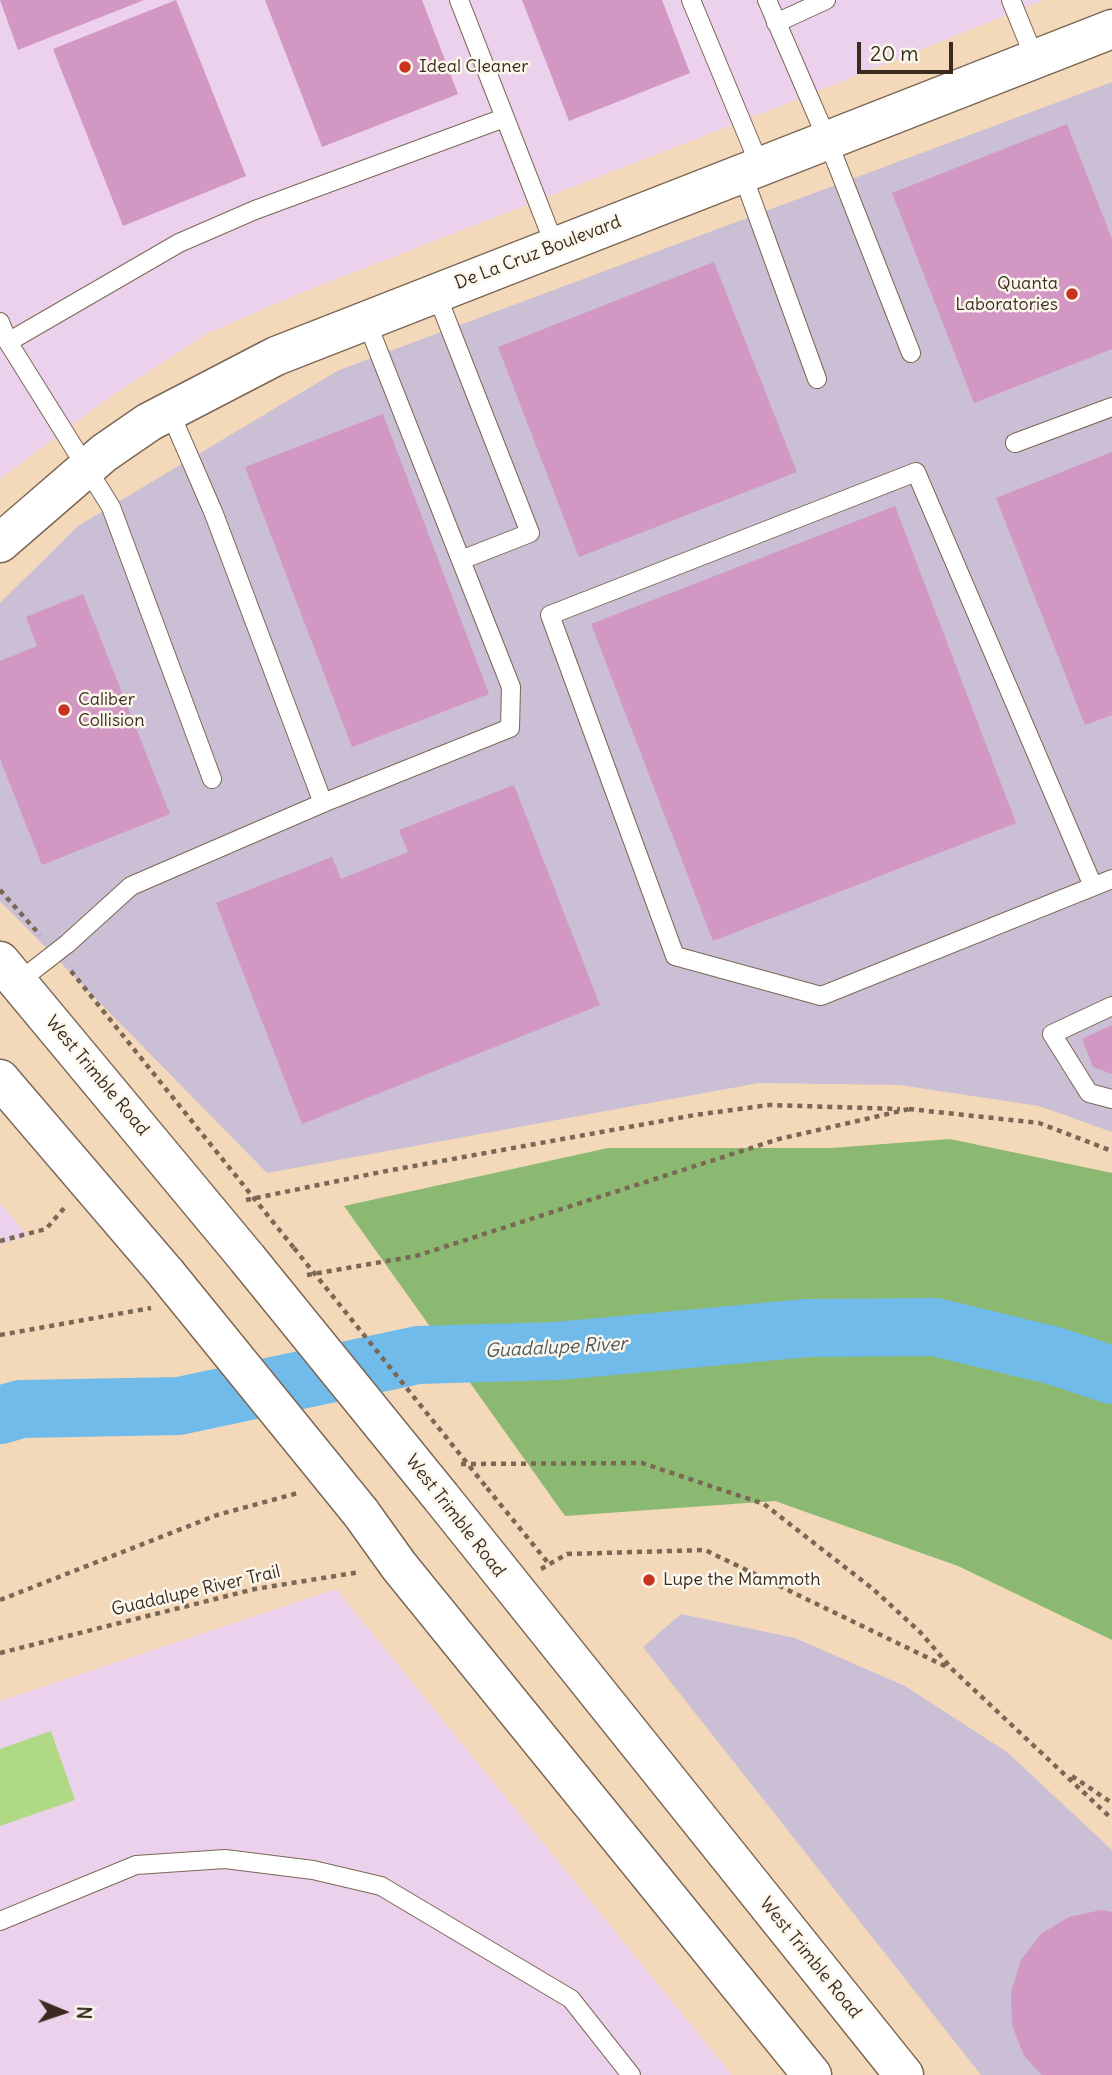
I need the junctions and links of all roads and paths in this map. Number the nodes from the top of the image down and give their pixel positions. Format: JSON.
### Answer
{"nodes":[{"id":1,"x":459,"y":0,"type":"edge"},
{"id":2,"x":691,"y":0,"type":"edge"},
{"id":3,"x":767,"y":0,"type":"edge"},
{"id":4,"x":826,"y":0,"type":"edge"},
{"id":5,"x":1011,"y":0,"type":"edge"},
{"id":6,"x":776,"y":23,"type":"junction"},
{"id":7,"x":1112,"y":29,"type":"edge"},
{"id":8,"x":1035,"y":59,"type":"junction"},
{"id":9,"x":503,"y":118,"type":"junction"},
{"id":10,"x":827,"y":139,"type":"junction"},
{"id":11,"x":751,"y":170,"type":"junction"},
{"id":12,"x":555,"y":246,"type":"junction"},
{"id":13,"x":436,"y":293,"type":"junction"},
{"id":14,"x":366,"y":320,"type":"junction"},
{"id":15,"x":0,"y":322,"type":"edge"},
{"id":16,"x":8,"y":342,"type":"junction"},
{"id":17,"x":911,"y":353,"type":"dead end"},
{"id":18,"x":817,"y":379,"type":"dead end"},
{"id":19,"x":1112,"y":407,"type":"edge"},
{"id":20,"x":169,"y":410,"type":"junction"},
{"id":21,"x":1015,"y":443,"type":"dead end"},
{"id":22,"x":88,"y":467,"type":"junction"},
{"id":23,"x":0,"y":543,"type":"edge"},
{"id":24,"x":461,"y":560,"type":"junction"},
{"id":25,"x":212,"y":779,"type":"dead end"},
{"id":26,"x":323,"y":803,"type":"junction"},
{"id":27,"x":1112,"y":879,"type":"edge"},
{"id":28,"x":1093,"y":886,"type":"junction"},
{"id":29,"x":0,"y":890,"type":"edge"},
{"id":30,"x":37,"y":931,"type":"dead end"},
{"id":31,"x":9,"y":972,"type":"edge"},
{"id":32,"x":72,"y":972,"type":"dead end"},
{"id":33,"x":1112,"y":1006,"type":"edge"},
{"id":34,"x":0,"y":1079,"type":"edge"},
{"id":35,"x":1112,"y":1099,"type":"edge"},
{"id":36,"x":909,"y":1109,"type":"junction"},
{"id":37,"x":1112,"y":1150,"type":"edge"},
{"id":38,"x":88,"y":1180,"type":"junction"},
{"id":39,"x":254,"y":1198,"type":"junction"},
{"id":40,"x":207,"y":1209,"type":"junction"},
{"id":41,"x":0,"y":1241,"type":"edge"},
{"id":42,"x":303,"y":1276,"type":"dead end"},
{"id":43,"x":162,"y":1289,"type":"junction"},
{"id":44,"x":0,"y":1335,"type":"edge"},
{"id":45,"x":549,"y":1564,"type":"junction"},
{"id":46,"x":399,"y":1566,"type":"junction"},
{"id":47,"x":511,"y":1588,"type":"junction"},
{"id":48,"x":886,"y":1602,"type":"dead end"},
{"id":49,"x":0,"y":1653,"type":"edge"},
{"id":50,"x":953,"y":1670,"type":"junction"},
{"id":51,"x":1062,"y":1769,"type":"junction"},
{"id":52,"x":1112,"y":1803,"type":"edge"},
{"id":53,"x":1112,"y":1819,"type":"edge"},
{"id":54,"x":0,"y":1921,"type":"edge"},
{"id":55,"x":631,"y":2075,"type":"edge"},
{"id":56,"x":812,"y":2075,"type":"edge"},
{"id":57,"x":904,"y":2075,"type":"edge"}],
"edges":[{"from":1,"to":9,"type":"lane"},
{"from":2,"to":11,"type":"lane"},
{"from":3,"to":6,"type":"lane"},
{"from":4,"to":6,"type":"lane"},
{"from":5,"to":8,"type":"lane"},
{"from":6,"to":10,"type":"lane"},
{"from":7,"to":8,"type":"main road","name":"De La Cruz Boulevard"},
{"from":8,"to":10,"type":"main road","name":"De La Cruz Boulevard"},
{"from":9,"to":12,"type":"lane"},
{"from":9,"to":16,"type":"lane"},
{"from":10,"to":11,"type":"main road","name":"De La Cruz Boulevard"},
{"from":10,"to":17,"type":"lane"},
{"from":11,"to":12,"type":"main road","name":"De La Cruz Boulevard"},
{"from":11,"to":18,"type":"lane"},
{"from":12,"to":13,"type":"main road","name":"De La Cruz Boulevard"},
{"from":13,"to":14,"type":"main road","name":"De La Cruz Boulevard"},
{"from":13,"to":24,"type":"lane"},
{"from":14,"to":20,"type":"main road","name":"De La Cruz Boulevard"},
{"from":14,"to":24,"type":"lane"},
{"from":15,"to":16,"type":"lane"},
{"from":16,"to":22,"type":"lane"},
{"from":19,"to":21,"type":"lane"},
{"from":20,"to":22,"type":"main road","name":"De La Cruz Boulevard"},
{"from":20,"to":26,"type":"lane"},
{"from":22,"to":23,"type":"main road","name":"De La Cruz Boulevard"},
{"from":22,"to":25,"type":"lane"},
{"from":24,"to":26,"type":"lane"},
{"from":26,"to":31,"type":"lane"},
{"from":27,"to":28,"type":"lane"},
{"from":28,"to":28,"type":"lane"},
{"from":29,"to":30,"type":"path"},
{"from":31,"to":40,"type":"main road","name":"West Trimble Road"},
{"from":32,"to":39,"type":"path"},
{"from":33,"to":35,"type":"lane"},
{"from":34,"to":38,"type":"main road"},
{"from":36,"to":37,"type":"path"},
{"from":36,"to":39,"type":"path"},
{"from":36,"to":42,"type":"path"},
{"from":38,"to":41,"type":"path"},
{"from":38,"to":43,"type":"main road"},
{"from":39,"to":40,"type":"path"},
{"from":39,"to":45,"type":"path","bridge":true},
{"from":40,"to":47,"type":"main road","name":"West Trimble Road","bridge":true},
{"from":43,"to":44,"type":"path"},
{"from":43,"to":46,"type":"main road","bridge":true},
{"from":45,"to":47,"type":"path"},
{"from":45,"to":50,"type":"path"},
{"from":46,"to":49,"type":"path","name":"Guadalupe River Trail"},
{"from":46,"to":56,"type":"main road"},
{"from":47,"to":57,"type":"main road","name":"West Trimble Road"},
{"from":48,"to":50,"type":"path"},
{"from":50,"to":51,"type":"path"},
{"from":51,"to":52,"type":"path"},
{"from":51,"to":53,"type":"path"},
{"from":54,"to":55,"type":"lane"}]}
